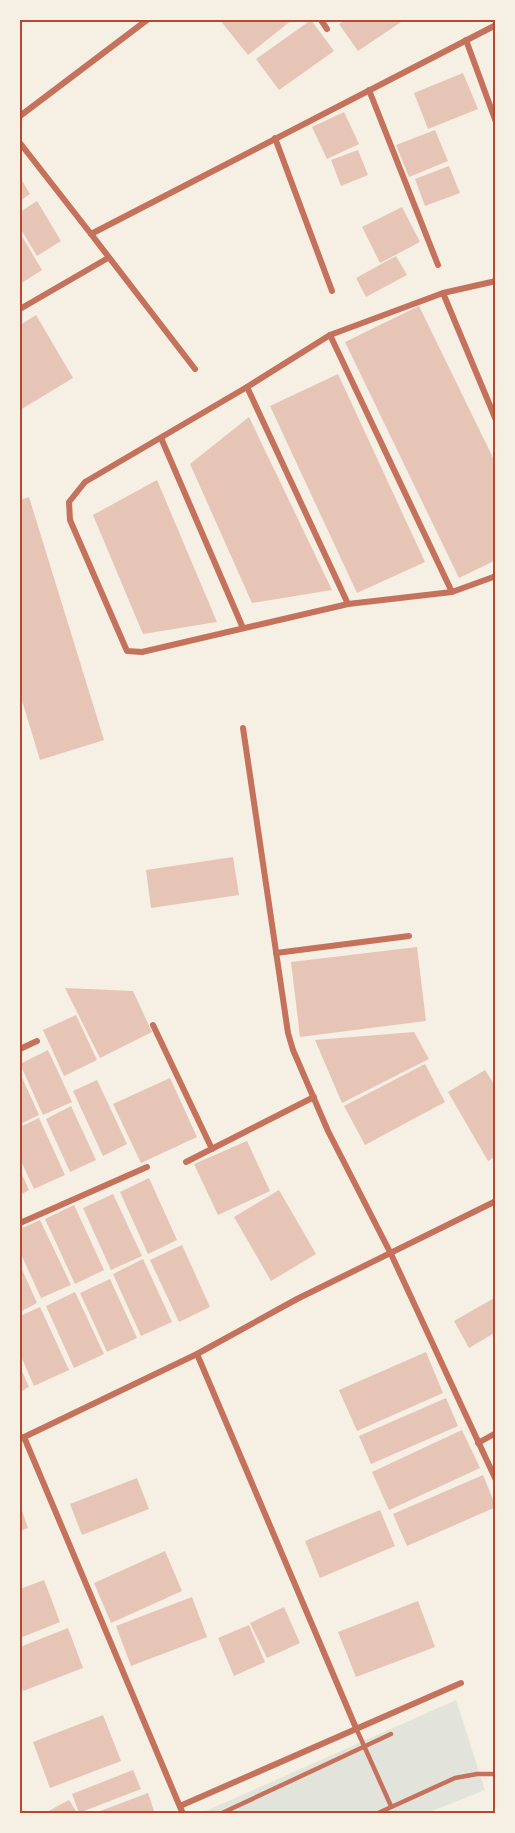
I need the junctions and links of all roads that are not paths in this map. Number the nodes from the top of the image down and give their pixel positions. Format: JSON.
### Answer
{"nodes":[{"id":1,"x":147,"y":20,"type":"edge"},
{"id":2,"x":321,"y":20,"type":"edge"},
{"id":3,"x":495,"y":25,"type":"edge"},
{"id":4,"x":327,"y":29,"type":"dead end"},
{"id":5,"x":466,"y":40,"type":"junction"},
{"id":6,"x":369,"y":90,"type":"junction"},
{"id":7,"x":20,"y":116,"type":"edge"},
{"id":8,"x":495,"y":122,"type":"edge"},
{"id":9,"x":276,"y":138,"type":"junction"},
{"id":10,"x":20,"y":143,"type":"edge"},
{"id":11,"x":91,"y":234,"type":"junction"},
{"id":12,"x":108,"y":258,"type":"junction"},
{"id":13,"x":438,"y":265,"type":"dead end"},
{"id":14,"x":495,"y":281,"type":"edge"},
{"id":15,"x":332,"y":291,"type":"dead end"},
{"id":16,"x":443,"y":293,"type":"junction"},
{"id":17,"x":20,"y":309,"type":"edge"},
{"id":18,"x":330,"y":335,"type":"junction"},
{"id":19,"x":195,"y":369,"type":"dead end"},
{"id":20,"x":247,"y":387,"type":"junction"},
{"id":21,"x":495,"y":420,"type":"edge"},
{"id":22,"x":161,"y":438,"type":"junction"},
{"id":23,"x":495,"y":576,"type":"edge"},
{"id":24,"x":452,"y":592,"type":"junction"},
{"id":25,"x":348,"y":604,"type":"junction"},
{"id":26,"x":243,"y":628,"type":"junction"},
{"id":27,"x":243,"y":728,"type":"dead end"},
{"id":28,"x":409,"y":936,"type":"dead end"},
{"id":29,"x":276,"y":953,"type":"junction"},
{"id":30,"x":153,"y":1025,"type":"dead end"},
{"id":31,"x":37,"y":1041,"type":"dead end"},
{"id":32,"x":20,"y":1049,"type":"edge"},
{"id":33,"x":314,"y":1097,"type":"junction"},
{"id":34,"x":212,"y":1149,"type":"junction"},
{"id":35,"x":186,"y":1162,"type":"dead end"},
{"id":36,"x":147,"y":1167,"type":"dead end"},
{"id":37,"x":495,"y":1201,"type":"edge"},
{"id":38,"x":20,"y":1223,"type":"edge"},
{"id":39,"x":391,"y":1254,"type":"junction"},
{"id":40,"x":197,"y":1354,"type":"junction"},
{"id":41,"x":495,"y":1433,"type":"edge"},
{"id":42,"x":22,"y":1438,"type":"edge"},
{"id":43,"x":478,"y":1443,"type":"junction"},
{"id":44,"x":495,"y":1480,"type":"edge"},
{"id":45,"x":460,"y":1683,"type":"dead end"},
{"id":46,"x":356,"y":1728,"type":"junction"},
{"id":47,"x":391,"y":1734,"type":"dead end"},
{"id":48,"x":364,"y":1747,"type":"junction"},
{"id":49,"x":495,"y":1774,"type":"edge"},
{"id":50,"x":180,"y":1806,"type":"junction"},
{"id":51,"x":391,"y":1806,"type":"junction"},
{"id":52,"x":183,"y":1814,"type":"edge"},
{"id":53,"x":220,"y":1814,"type":"edge"},
{"id":54,"x":376,"y":1814,"type":"edge"}],
"edges":[{"from":1,"to":7,"type":"street"},
{"from":2,"to":4,"type":"street"},
{"from":3,"to":5,"type":"street"},
{"from":5,"to":6,"type":"street"},
{"from":5,"to":8,"type":"street"},
{"from":6,"to":9,"type":"street"},
{"from":6,"to":13,"type":"street"},
{"from":9,"to":11,"type":"street"},
{"from":9,"to":15,"type":"street"},
{"from":10,"to":11,"type":"street"},
{"from":11,"to":12,"type":"street"},
{"from":12,"to":17,"type":"street"},
{"from":12,"to":19,"type":"street"},
{"from":14,"to":16,"type":"street"},
{"from":16,"to":18,"type":"street"},
{"from":16,"to":21,"type":"street"},
{"from":18,"to":20,"type":"street"},
{"from":18,"to":24,"type":"street"},
{"from":20,"to":22,"type":"street"},
{"from":20,"to":25,"type":"street"},
{"from":22,"to":26,"type":"street"},
{"from":22,"to":26,"type":"street"},
{"from":23,"to":24,"type":"street"},
{"from":24,"to":25,"type":"street"},
{"from":25,"to":26,"type":"street"},
{"from":27,"to":29,"type":"street"},
{"from":28,"to":29,"type":"street"},
{"from":29,"to":33,"type":"street"},
{"from":30,"to":34,"type":"street"},
{"from":31,"to":32,"type":"street"},
{"from":33,"to":34,"type":"street"},
{"from":33,"to":39,"type":"street"},
{"from":34,"to":35,"type":"street"},
{"from":36,"to":38,"type":"street"},
{"from":37,"to":39,"type":"street"},
{"from":39,"to":40,"type":"street"},
{"from":39,"to":43,"type":"street"},
{"from":40,"to":42,"type":"street"},
{"from":40,"to":46,"type":"street"},
{"from":41,"to":43,"type":"street"},
{"from":42,"to":50,"type":"street"},
{"from":43,"to":44,"type":"street"},
{"from":45,"to":46,"type":"street"},
{"from":46,"to":48,"type":"lane"},
{"from":46,"to":50,"type":"street"},
{"from":47,"to":48,"type":"lane"},
{"from":48,"to":51,"type":"lane"},
{"from":48,"to":53,"type":"lane"},
{"from":49,"to":51,"type":"lane"},
{"from":50,"to":52,"type":"street"},
{"from":51,"to":54,"type":"lane"}]}
